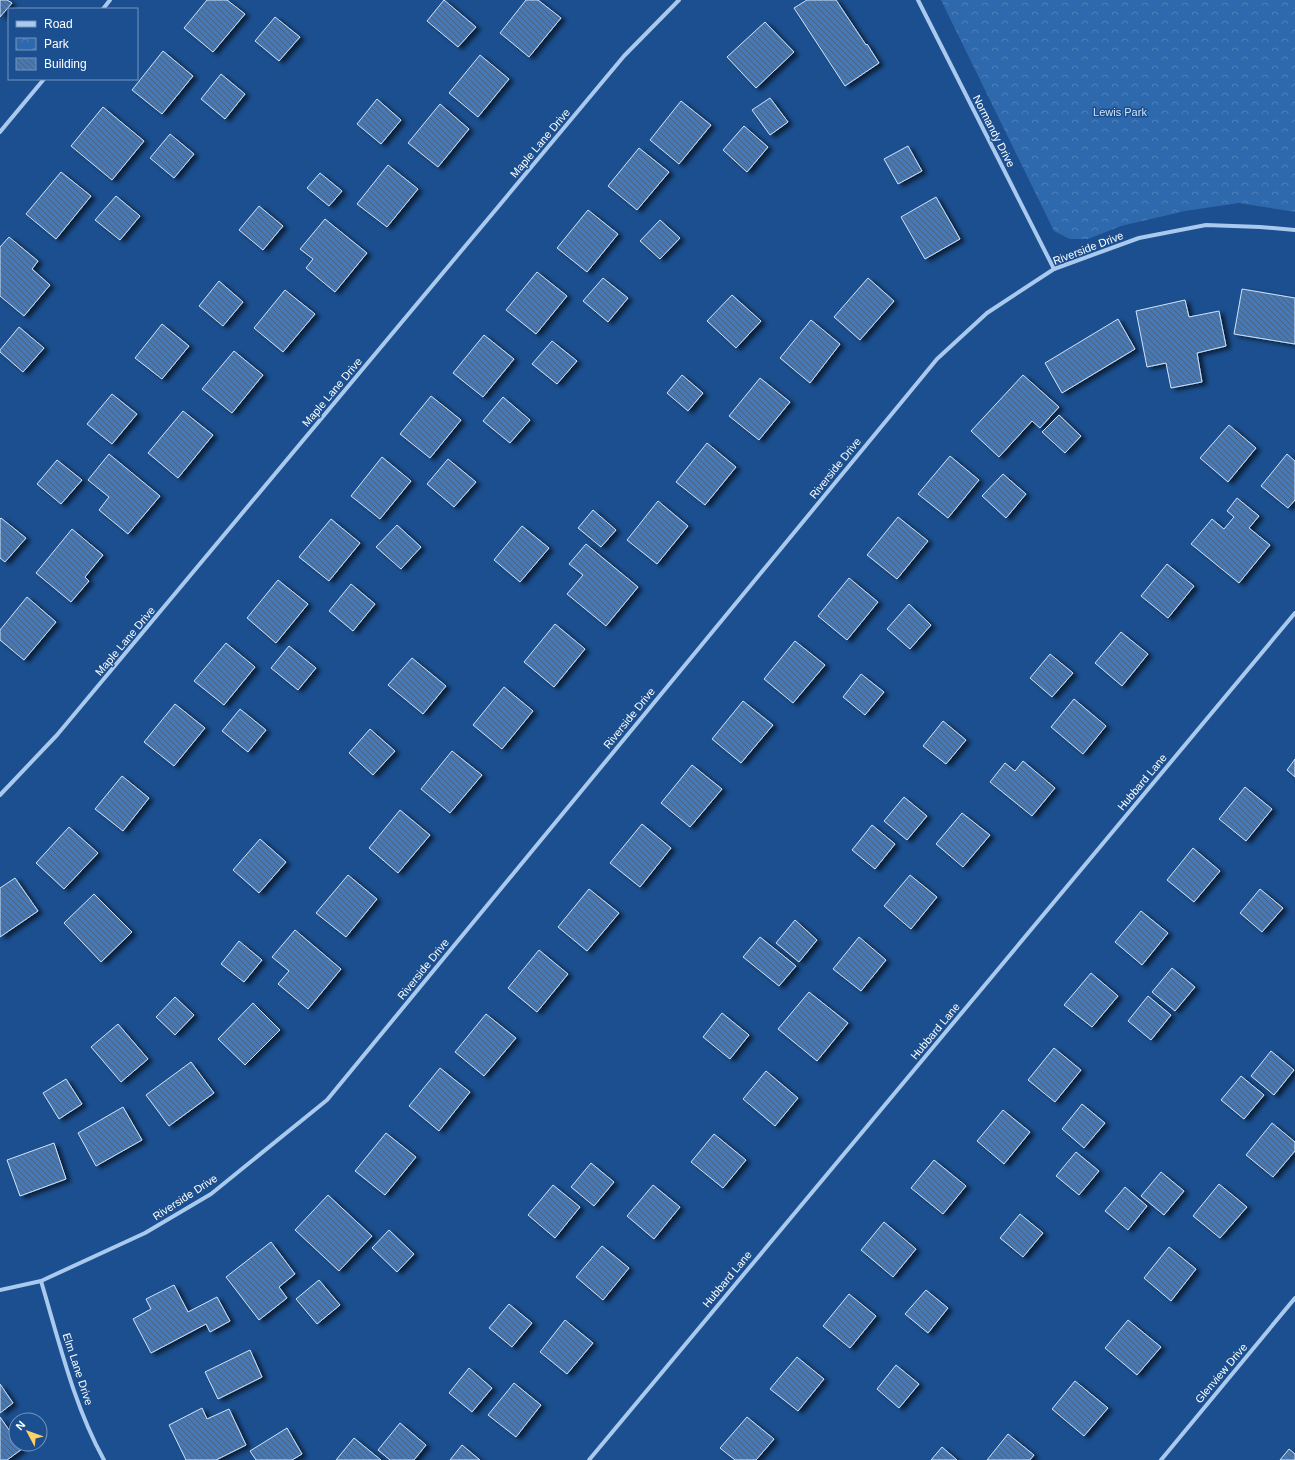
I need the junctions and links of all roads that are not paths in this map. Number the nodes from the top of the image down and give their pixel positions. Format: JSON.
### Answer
{"nodes":[{"id":1,"x":110,"y":0,"type":"edge"},
{"id":2,"x":679,"y":0,"type":"edge"},
{"id":3,"x":918,"y":0,"type":"edge"},
{"id":4,"x":103,"y":8,"type":"edge"},
{"id":5,"x":43,"y":80,"type":"edge"},
{"id":6,"x":0,"y":132,"type":"edge"},
{"id":7,"x":1295,"y":230,"type":"edge"},
{"id":8,"x":1054,"y":269,"type":"junction"},
{"id":9,"x":1295,"y":613,"type":"edge"},
{"id":10,"x":0,"y":796,"type":"edge"},
{"id":11,"x":41,"y":1281,"type":"junction"},
{"id":12,"x":0,"y":1290,"type":"edge"},
{"id":13,"x":1295,"y":1298,"type":"edge"},
{"id":14,"x":104,"y":1460,"type":"edge"},
{"id":15,"x":589,"y":1460,"type":"edge"},
{"id":16,"x":1161,"y":1460,"type":"edge"}],
"edges":[{"from":1,"to":4,"type":"street"},
{"from":2,"to":10,"type":"street","name":"Maple Lane Drive"},
{"from":3,"to":8,"type":"street","name":"Normandy Drive"},
{"from":5,"to":6,"type":"street"},
{"from":7,"to":8,"type":"street","name":"Riverside Drive"},
{"from":8,"to":11,"type":"street","name":"Riverside Drive"},
{"from":9,"to":15,"type":"street","name":"Hubbard Lane"},
{"from":11,"to":12,"type":"street","name":"Riverside Drive"},
{"from":11,"to":14,"type":"street","name":"Elm Lane Drive"},
{"from":13,"to":16,"type":"street","name":"Glenview Drive"}]}
